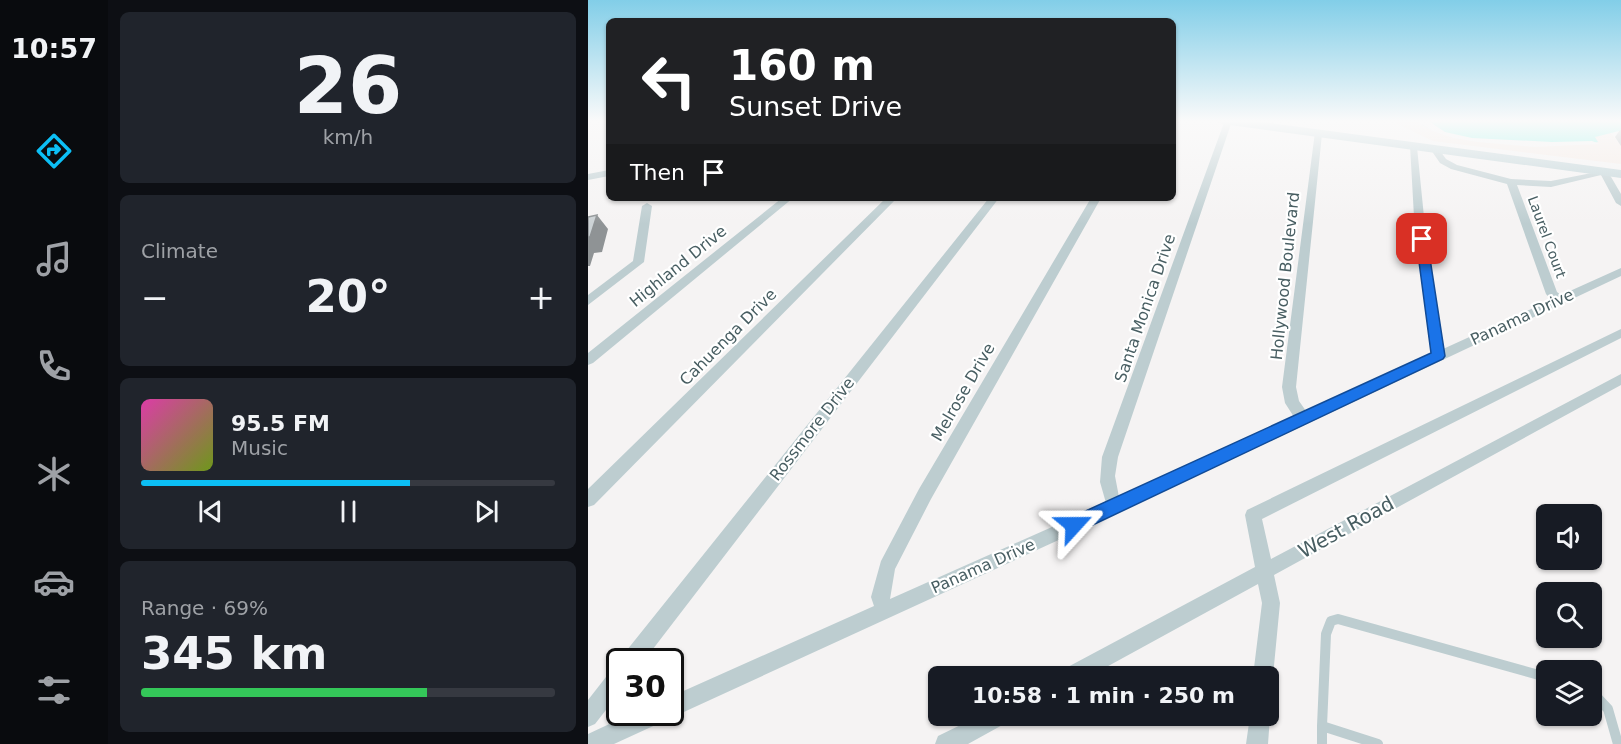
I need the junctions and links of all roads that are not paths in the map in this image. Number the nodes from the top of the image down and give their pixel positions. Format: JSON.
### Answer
{"nodes":[{"id":1,"x":1213,"y":155,"type":"edge"},
{"id":2,"x":1316,"y":155,"type":"edge"},
{"id":3,"x":1414,"y":155,"type":"edge"},
{"id":4,"x":1439,"y":155,"type":"edge"},
{"id":5,"x":1471,"y":155,"type":"edge"},
{"id":6,"x":1604,"y":172,"type":"junction"},
{"id":7,"x":606,"y":174,"type":"edge"},
{"id":8,"x":1621,"y":174,"type":"edge"},
{"id":9,"x":588,"y":177,"type":"edge"},
{"id":10,"x":1511,"y":182,"type":"junction"},
{"id":11,"x":784,"y":201,"type":"edge"},
{"id":12,"x":889,"y":201,"type":"edge"},
{"id":13,"x":992,"y":201,"type":"edge"},
{"id":14,"x":1094,"y":201,"type":"edge"},
{"id":15,"x":1621,"y":203,"type":"edge"},
{"id":16,"x":648,"y":206,"type":"dead end"},
{"id":17,"x":1621,"y":272,"type":"edge"},
{"id":18,"x":1558,"y":300,"type":"junction"},
{"id":19,"x":588,"y":301,"type":"edge"},
{"id":20,"x":1621,"y":333,"type":"edge"},
{"id":21,"x":1438,"y":356,"type":"junction"},
{"id":22,"x":588,"y":360,"type":"edge"},
{"id":23,"x":1621,"y":379,"type":"edge"},
{"id":24,"x":1303,"y":418,"type":"junction"},
{"id":25,"x":588,"y":500,"type":"edge"},
{"id":26,"x":1116,"y":506,"type":"junction"},
{"id":27,"x":1263,"y":573,"type":"junction"},
{"id":28,"x":885,"y":610,"type":"junction"},
{"id":29,"x":641,"y":648,"type":"edge"},
{"id":30,"x":1090,"y":666,"type":"edge"},
{"id":31,"x":1264,"y":666,"type":"edge"},
{"id":32,"x":1536,"y":674,"type":"edge"},
{"id":33,"x":606,"y":693,"type":"edge"},
{"id":34,"x":684,"y":702,"type":"edge"},
{"id":35,"x":1602,"y":703,"type":"edge"},
{"id":36,"x":588,"y":717,"type":"edge"},
{"id":37,"x":629,"y":726,"type":"edge"},
{"id":38,"x":980,"y":726,"type":"edge"},
{"id":39,"x":1259,"y":726,"type":"edge"},
{"id":40,"x":1322,"y":726,"type":"junction"},
{"id":41,"x":590,"y":744,"type":"edge"},
{"id":42,"x":946,"y":744,"type":"edge"},
{"id":43,"x":1257,"y":744,"type":"edge"},
{"id":44,"x":1322,"y":744,"type":"edge"},
{"id":45,"x":1378,"y":744,"type":"edge"},
{"id":46,"x":1618,"y":744,"type":"edge"}],
"edges":[{"from":1,"to":26,"type":"street","name":"Santa Monica Drive"},
{"from":2,"to":24,"type":"street","name":"Hollywood Boulevard"},
{"from":3,"to":21,"type":"street"},
{"from":4,"to":10,"type":"street"},
{"from":5,"to":6,"type":"street"},
{"from":6,"to":8,"type":"street"},
{"from":6,"to":10,"type":"street"},
{"from":6,"to":15,"type":"street"},
{"from":7,"to":9,"type":"street"},
{"from":10,"to":18,"type":"street","name":"Laurel Court"},
{"from":11,"to":22,"type":"street","name":"Highland Drive"},
{"from":12,"to":25,"type":"street","name":"Cahuenga Drive"},
{"from":13,"to":29,"type":"street","name":"Rossmore Drive"},
{"from":14,"to":28,"type":"street","name":"Melrose Drive"},
{"from":16,"to":19,"type":"street"},
{"from":17,"to":18,"type":"street","name":"Panama Drive"},
{"from":18,"to":21,"type":"street","name":"Panama Drive"},
{"from":20,"to":27,"type":"street"},
{"from":21,"to":24,"type":"street","name":"Panama Drive"},
{"from":23,"to":27,"type":"street","name":"West Road"},
{"from":24,"to":26,"type":"street","name":"Panama Drive"},
{"from":26,"to":28,"type":"street","name":"Panama Drive"},
{"from":27,"to":30,"type":"street","name":"West Road"},
{"from":27,"to":31,"type":"street"},
{"from":28,"to":34,"type":"street","name":"Panama Drive"},
{"from":32,"to":40,"type":"lane"},
{"from":33,"to":36,"type":"street"},
{"from":35,"to":46,"type":"lane"},
{"from":37,"to":41,"type":"street"},
{"from":38,"to":42,"type":"street"},
{"from":39,"to":43,"type":"street"},
{"from":40,"to":44,"type":"lane"},
{"from":40,"to":45,"type":"lane"}]}
